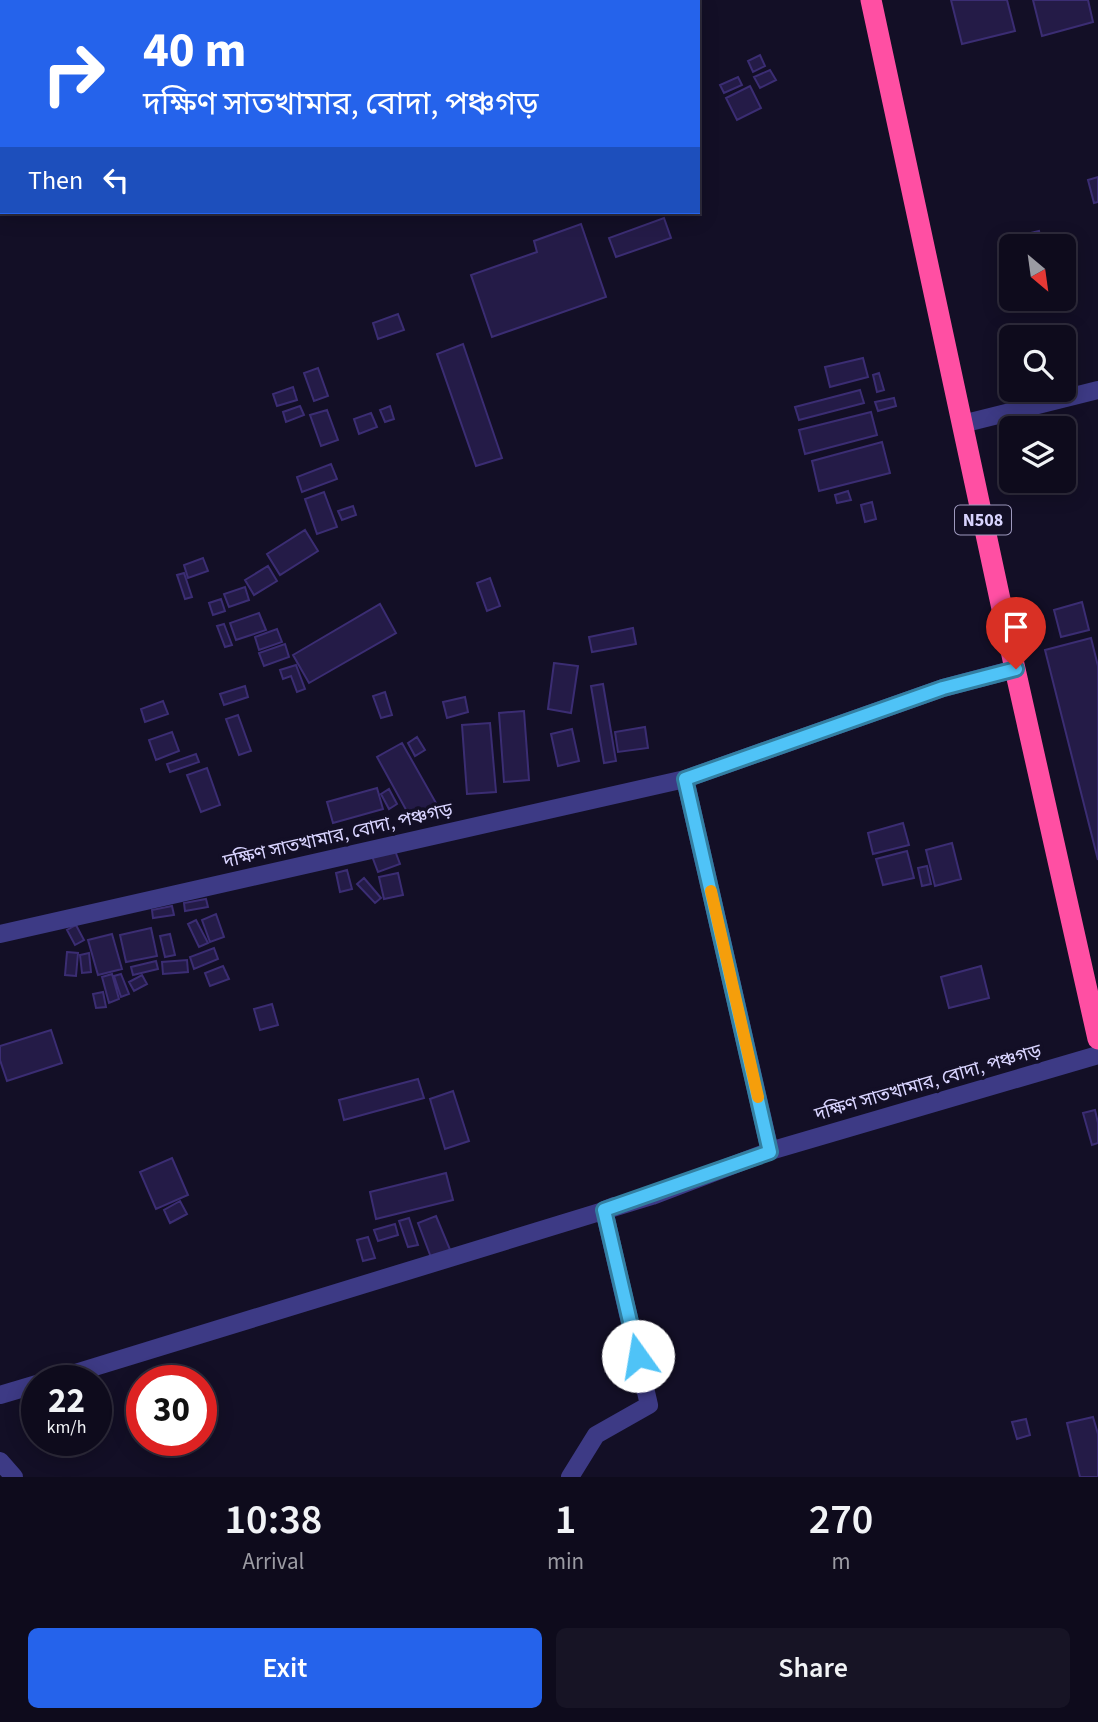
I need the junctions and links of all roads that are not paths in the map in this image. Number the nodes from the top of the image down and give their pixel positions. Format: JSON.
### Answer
{"nodes":[{"id":1,"x":871,"y":0,"type":"edge"},
{"id":2,"x":1098,"y":390,"type":"edge"},
{"id":3,"x":962,"y":424,"type":"junction"},
{"id":4,"x":1016,"y":669,"type":"junction"},
{"id":5,"x":685,"y":779,"type":"junction"},
{"id":6,"x":0,"y":934,"type":"edge"},
{"id":7,"x":1098,"y":1040,"type":"edge"},
{"id":8,"x":1098,"y":1055,"type":"edge"},
{"id":9,"x":770,"y":1152,"type":"junction"},
{"id":10,"x":604,"y":1210,"type":"junction"},
{"id":11,"x":101,"y":1365,"type":"edge"},
{"id":12,"x":21,"y":1389,"type":"edge"},
{"id":13,"x":0,"y":1395,"type":"edge"},
{"id":14,"x":0,"y":1461,"type":"edge"},
{"id":15,"x":14,"y":1477,"type":"edge"},
{"id":16,"x":570,"y":1477,"type":"edge"}],
"edges":[{"from":1,"to":3,"type":"highway","number":"N508"},
{"from":2,"to":3,"type":"street"},
{"from":3,"to":4,"type":"highway","number":"N508"},
{"from":4,"to":5,"type":"street","name":"দক্ষিণ সাতখামার, বোদা, পঞ্চগড়"},
{"from":4,"to":7,"type":"highway","number":"N508"},
{"from":5,"to":6,"type":"street","name":"দক্ষিণ সাতখামার, বোদা, পঞ্চগড়"},
{"from":5,"to":9,"type":"street"},
{"from":8,"to":9,"type":"street","name":"দক্ষিণ সাতখামার, বোদা, পঞ্চগড়"},
{"from":9,"to":10,"type":"street","name":"দক্ষিণ সাতখামার, বোদা, পঞ্চগড়"},
{"from":10,"to":11,"type":"street","name":"দক্ষিণ সাতখামার, বোদা, পঞ্চগড়"},
{"from":10,"to":16,"type":"street"},
{"from":12,"to":13,"type":"street"},
{"from":14,"to":15,"type":"street"}]}
